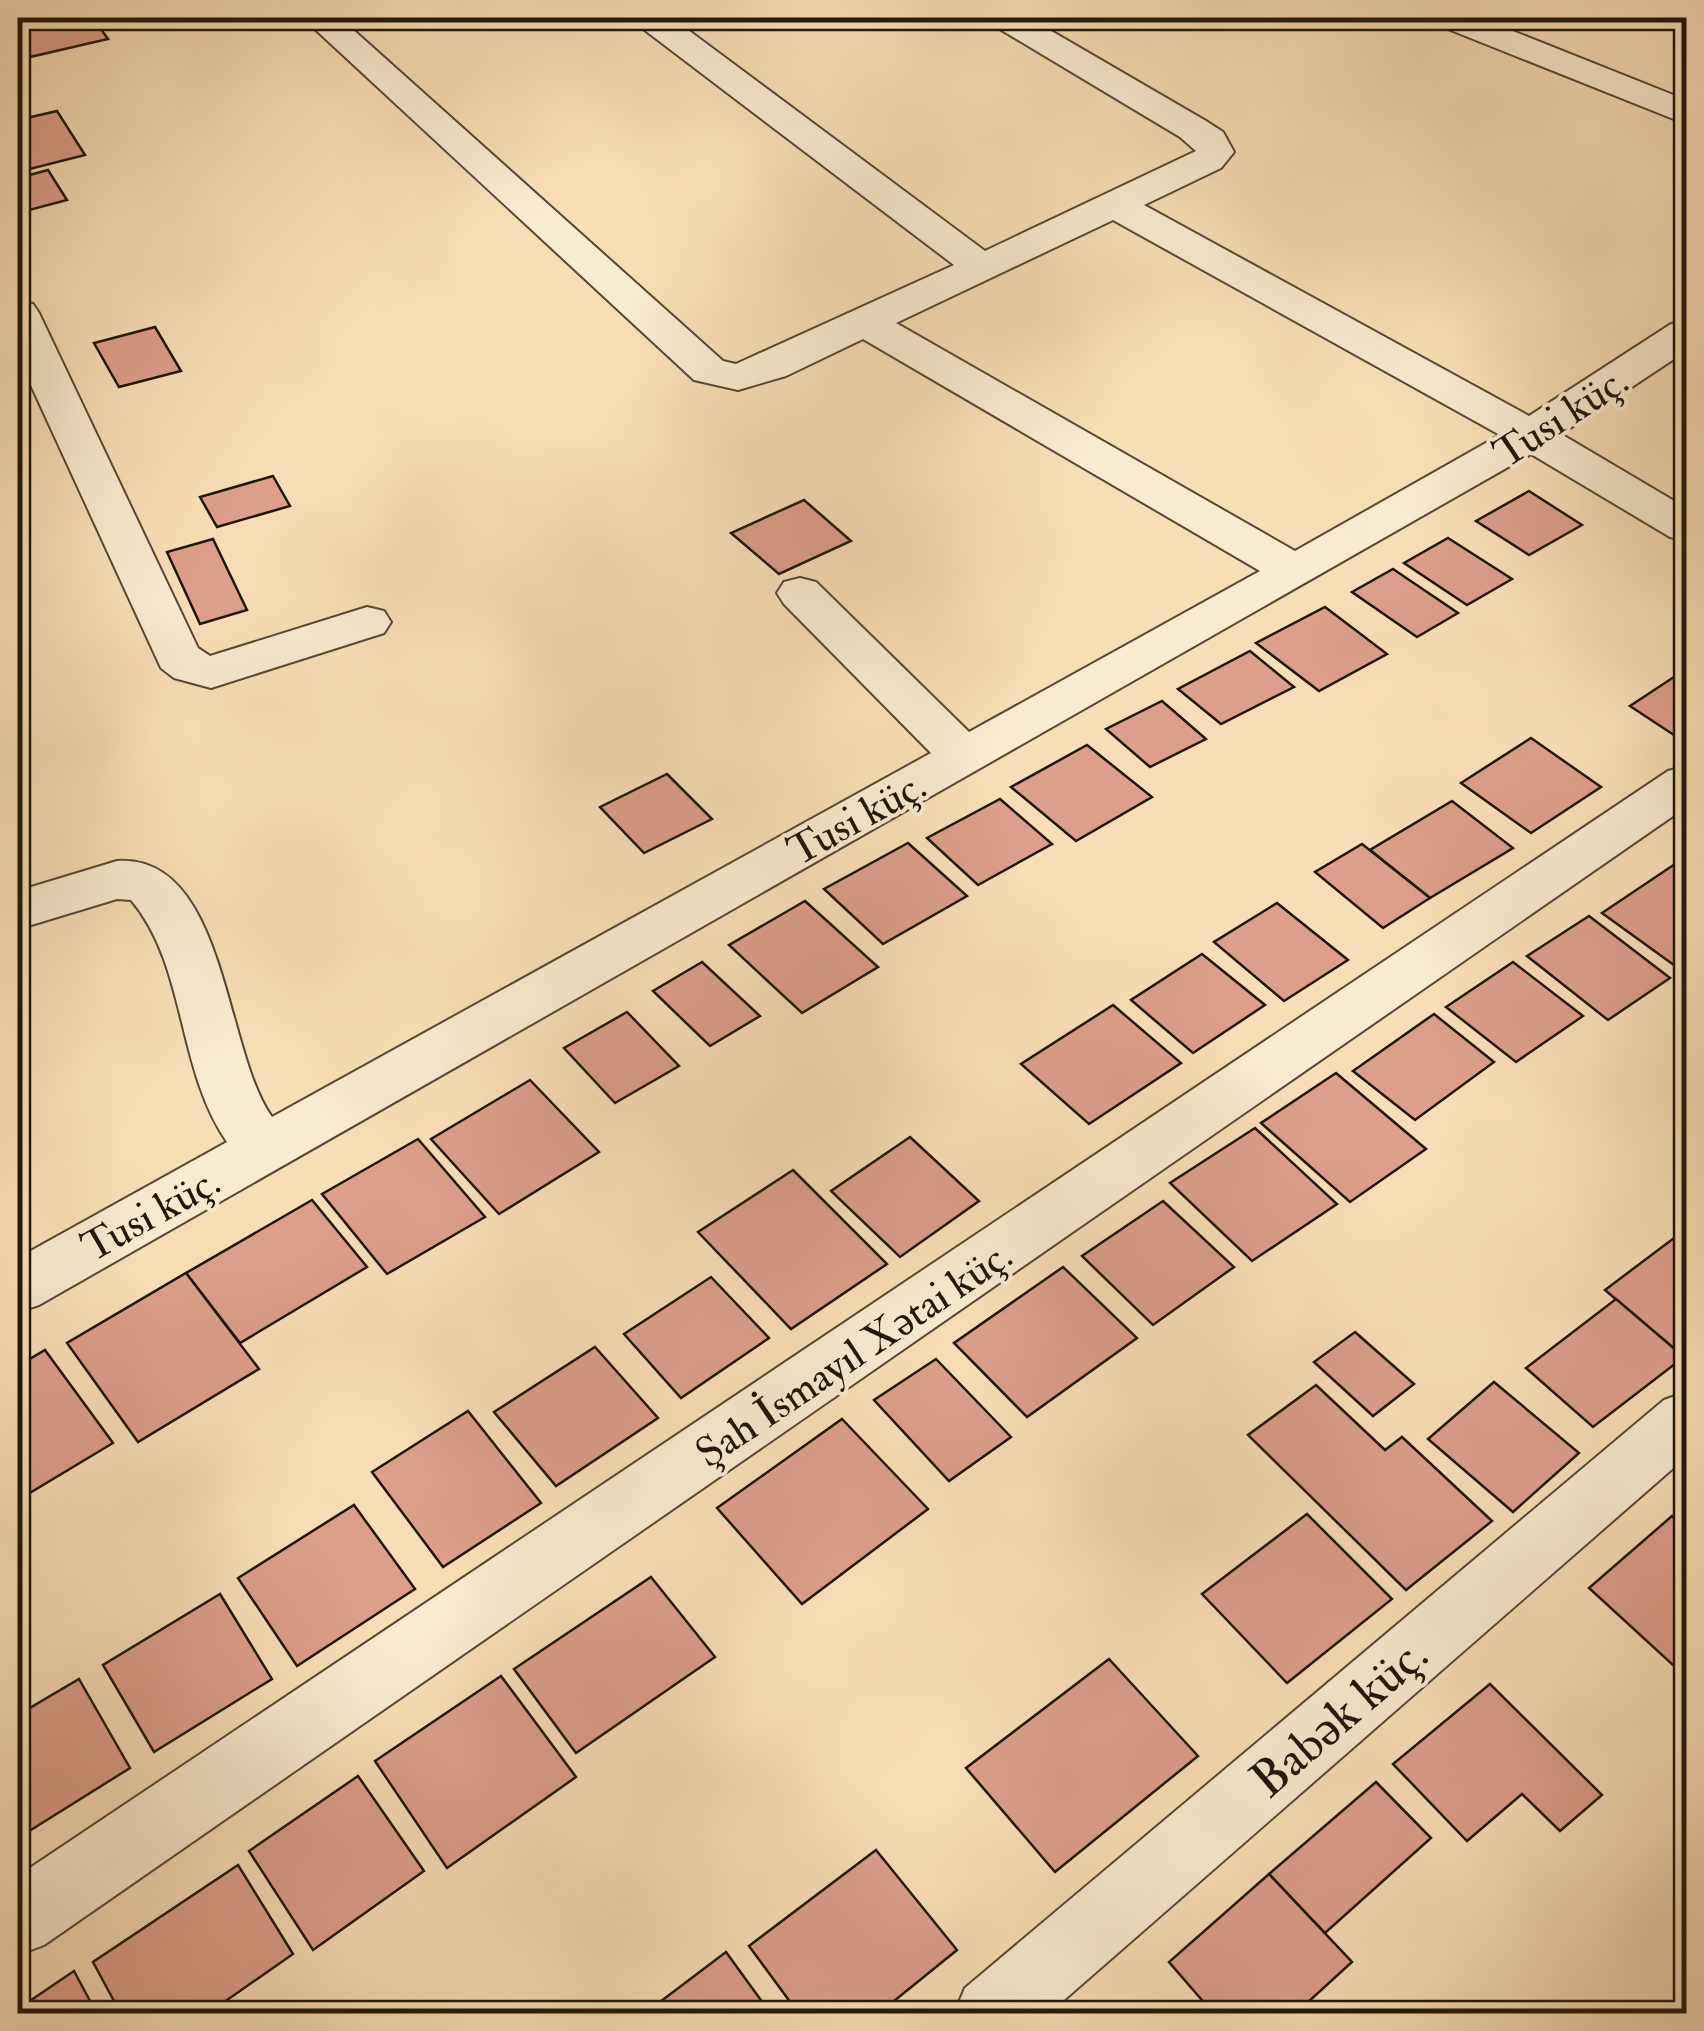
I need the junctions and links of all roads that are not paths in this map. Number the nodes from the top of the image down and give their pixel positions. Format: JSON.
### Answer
{"nodes":[{"id":1,"x":320,"y":18,"type":"edge"},
{"id":2,"x":650,"y":18,"type":"edge"},
{"id":3,"x":1005,"y":18,"type":"edge"},
{"id":4,"x":1450,"y":18,"type":"edge"},
{"id":5,"x":1686,"y":113,"type":"edge"},
{"id":6,"x":1116,"y":206,"type":"junction"},
{"id":7,"x":984,"y":269,"type":"junction"},
{"id":8,"x":18,"y":313,"type":"edge"},
{"id":9,"x":867,"y":324,"type":"junction"},
{"id":10,"x":1686,"y":332,"type":"edge"},
{"id":11,"x":1531,"y":436,"type":"junction"},
{"id":12,"x":1686,"y":527,"type":"edge"},
{"id":13,"x":1295,"y":572,"type":"junction"},
{"id":14,"x":800,"y":592,"type":"dead end"},
{"id":15,"x":367,"y":622,"type":"dead end"},
{"id":16,"x":964,"y":757,"type":"junction"},
{"id":17,"x":1686,"y":783,"type":"edge"},
{"id":18,"x":18,"y":910,"type":"edge"},
{"id":19,"x":264,"y":1149,"type":"junction"},
{"id":20,"x":18,"y":1287,"type":"edge"},
{"id":21,"x":1686,"y":1419,"type":"edge"},
{"id":22,"x":18,"y":1919,"type":"edge"},
{"id":23,"x":991,"y":2014,"type":"edge"}],
"edges":[{"from":1,"to":9,"type":"street"},
{"from":2,"to":7,"type":"street"},
{"from":3,"to":6,"type":"street"},
{"from":4,"to":5,"type":"street"},
{"from":6,"to":7,"type":"street"},
{"from":6,"to":11,"type":"street"},
{"from":7,"to":9,"type":"street"},
{"from":8,"to":15,"type":"street"},
{"from":9,"to":13,"type":"street"},
{"from":10,"to":11,"type":"street","name":"Tusi küç."},
{"from":11,"to":12,"type":"street"},
{"from":11,"to":13,"type":"street","name":"Tusi küç."},
{"from":13,"to":16,"type":"street","name":"Tusi küç."},
{"from":14,"to":16,"type":"street"},
{"from":16,"to":19,"type":"street","name":"Tusi küç."},
{"from":17,"to":22,"type":"street","name":"Şah İsmayıl Xətai küç."},
{"from":18,"to":19,"type":"street"},
{"from":19,"to":20,"type":"street","name":"Tusi küç."},
{"from":21,"to":23,"type":"street","name":"Babək küç."}]}
